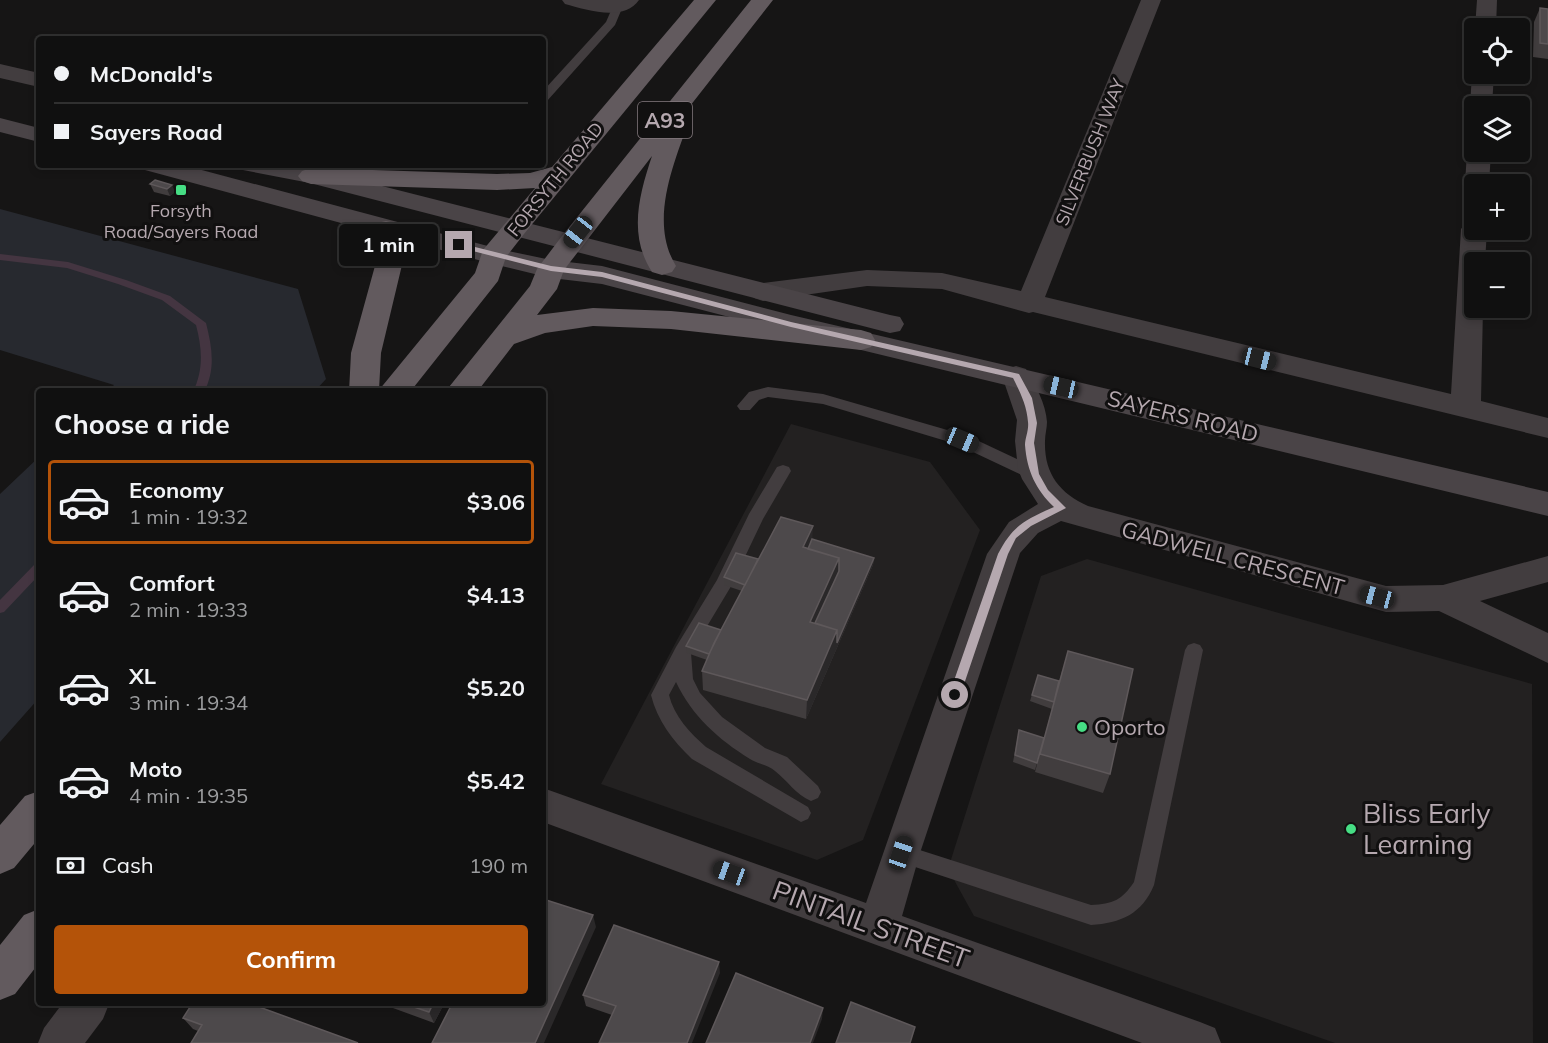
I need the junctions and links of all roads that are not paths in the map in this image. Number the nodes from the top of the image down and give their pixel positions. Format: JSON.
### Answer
{"nodes":[{"id":1,"x":572,"y":0,"type":"edge"},
{"id":2,"x":705,"y":0,"type":"edge"},
{"id":3,"x":762,"y":0,"type":"edge"},
{"id":4,"x":1151,"y":0,"type":"edge"},
{"id":5,"x":1487,"y":0,"type":"edge"},
{"id":6,"x":624,"y":3,"type":"edge"},
{"id":7,"x":1486,"y":18,"type":"edge"},
{"id":8,"x":0,"y":71,"type":"edge"},
{"id":9,"x":36,"y":79,"type":"edge"},
{"id":10,"x":687,"y":94,"type":"junction"},
{"id":11,"x":546,"y":95,"type":"edge"},
{"id":12,"x":1,"y":110,"type":"edge"},
{"id":13,"x":36,"y":114,"type":"edge"},
{"id":14,"x":36,"y":133,"type":"edge"},
{"id":15,"x":36,"y":135,"type":"edge"},
{"id":16,"x":0,"y":140,"type":"edge"},
{"id":17,"x":165,"y":168,"type":"edge"},
{"id":18,"x":275,"y":168,"type":"edge"},
{"id":19,"x":305,"y":172,"type":"edge"},
{"id":20,"x":559,"y":173,"type":"junction"},
{"id":21,"x":515,"y":228,"type":"junction"},
{"id":22,"x":386,"y":229,"type":"junction"},
{"id":23,"x":1473,"y":240,"type":"edge"},
{"id":24,"x":570,"y":242,"type":"junction"},
{"id":25,"x":494,"y":255,"type":"junction"},
{"id":26,"x":662,"y":266,"type":"junction"},
{"id":27,"x":551,"y":269,"type":"junction"},
{"id":28,"x":764,"y":292,"type":"junction"},
{"id":29,"x":1029,"y":304,"type":"junction"},
{"id":30,"x":503,"y":338,"type":"junction"},
{"id":31,"x":861,"y":340,"type":"junction"},
{"id":32,"x":1016,"y":376,"type":"junction"},
{"id":33,"x":364,"y":388,"type":"edge"},
{"id":34,"x":396,"y":388,"type":"edge"},
{"id":35,"x":463,"y":388,"type":"edge"},
{"id":36,"x":745,"y":406,"type":"dead end"},
{"id":37,"x":1467,"y":410,"type":"junction"},
{"id":38,"x":1548,"y":428,"type":"edge"},
{"id":39,"x":783,"y":471,"type":"dead end"},
{"id":40,"x":1034,"y":474,"type":"junction"},
{"id":41,"x":1548,"y":482,"type":"edge"},
{"id":42,"x":1548,"y":504,"type":"edge"},
{"id":43,"x":1061,"y":508,"type":"junction"},
{"id":44,"x":1548,"y":569,"type":"edge"},
{"id":45,"x":1443,"y":598,"type":"junction"},
{"id":46,"x":1548,"y":649,"type":"edge"},
{"id":47,"x":1194,"y":650,"type":"dead end"},
{"id":48,"x":682,"y":652,"type":"junction"},
{"id":49,"x":811,"y":792,"type":"dead end"},
{"id":50,"x":546,"y":806,"type":"edge"},
{"id":51,"x":36,"y":813,"type":"edge"},
{"id":52,"x":801,"y":813,"type":"dead end"},
{"id":53,"x":901,"y":853,"type":"junction"},
{"id":54,"x":0,"y":855,"type":"edge"},
{"id":55,"x":879,"y":927,"type":"junction"},
{"id":56,"x":36,"y":933,"type":"edge"},
{"id":57,"x":0,"y":979,"type":"edge"},
{"id":58,"x":87,"y":1006,"type":"edge"},
{"id":59,"x":59,"y":1043,"type":"edge"},
{"id":60,"x":1200,"y":1043,"type":"edge"}],
"edges":[{"from":1,"to":6,"type":"street"},
{"from":2,"to":20,"type":"highway","name":"FORSYTH ROAD","number":"A93"},
{"from":3,"to":10,"type":"highway","number":"A93"},
{"from":4,"to":29,"type":"street","name":"SILVERBUSH WAY"},
{"from":5,"to":7,"type":"street"},
{"from":6,"to":11,"type":"lane"},
{"from":8,"to":9,"type":"street"},
{"from":10,"to":24,"type":"highway","number":"A93"},
{"from":10,"to":26,"type":"highway"},
{"from":12,"to":13,"type":"main road"},
{"from":12,"to":14,"type":"main road"},
{"from":15,"to":16,"type":"main road"},
{"from":17,"to":22,"type":"main road","name":"SAYERS ROAD"},
{"from":18,"to":19,"type":"main road","name":"SAYERS ROAD"},
{"from":19,"to":20,"type":"highway"},
{"from":19,"to":21,"type":"main road","name":"SAYERS ROAD"},
{"from":20,"to":21,"type":"highway","name":"FORSYTH ROAD","number":"A93"},
{"from":21,"to":24,"type":"main road","name":"SAYERS ROAD"},
{"from":21,"to":25,"type":"highway","name":"FORSYTH ROAD","number":"A93"},
{"from":22,"to":25,"type":"main road","name":"SAYERS ROAD"},
{"from":22,"to":33,"type":"highway"},
{"from":23,"to":37,"type":"street"},
{"from":24,"to":26,"type":"main road","name":"SAYERS ROAD"},
{"from":24,"to":27,"type":"highway","number":"A93"},
{"from":25,"to":27,"type":"main road","name":"SAYERS ROAD"},
{"from":25,"to":34,"type":"highway","name":"FORSYTH ROAD","number":"A93"},
{"from":26,"to":28,"type":"main road","name":"SAYERS ROAD"},
{"from":27,"to":30,"type":"highway","number":"A93"},
{"from":27,"to":31,"type":"main road","name":"SAYERS ROAD"},
{"from":28,"to":29,"type":"street","name":"SAYERS ROAD"},
{"from":28,"to":41,"type":"main road","name":"SAYERS ROAD"},
{"from":29,"to":37,"type":"street","name":"SAYERS ROAD"},
{"from":30,"to":31,"type":"highway"},
{"from":30,"to":35,"type":"highway","number":"A93"},
{"from":31,"to":32,"type":"main road","name":"SAYERS ROAD"},
{"from":32,"to":40,"type":"street","name":"GADWELL CRESCENT"},
{"from":32,"to":42,"type":"main road","name":"SAYERS ROAD"},
{"from":36,"to":40,"type":"lane"},
{"from":37,"to":38,"type":"street","name":"SAYERS ROAD"},
{"from":39,"to":48,"type":"lane"},
{"from":40,"to":43,"type":"street","name":"GADWELL CRESCENT"},
{"from":43,"to":45,"type":"street","name":"GADWELL CRESCENT"},
{"from":43,"to":53,"type":"street"},
{"from":44,"to":45,"type":"street","name":"GADWELL CRESCENT"},
{"from":45,"to":46,"type":"street"},
{"from":47,"to":53,"type":"lane"},
{"from":48,"to":49,"type":"lane"},
{"from":48,"to":52,"type":"lane"},
{"from":50,"to":55,"type":"street","name":"PINTAIL STREET"},
{"from":51,"to":54,"type":"highway"},
{"from":53,"to":55,"type":"street"},
{"from":55,"to":60,"type":"street","name":"PINTAIL STREET"},
{"from":56,"to":57,"type":"highway"},
{"from":58,"to":59,"type":"street"}]}
